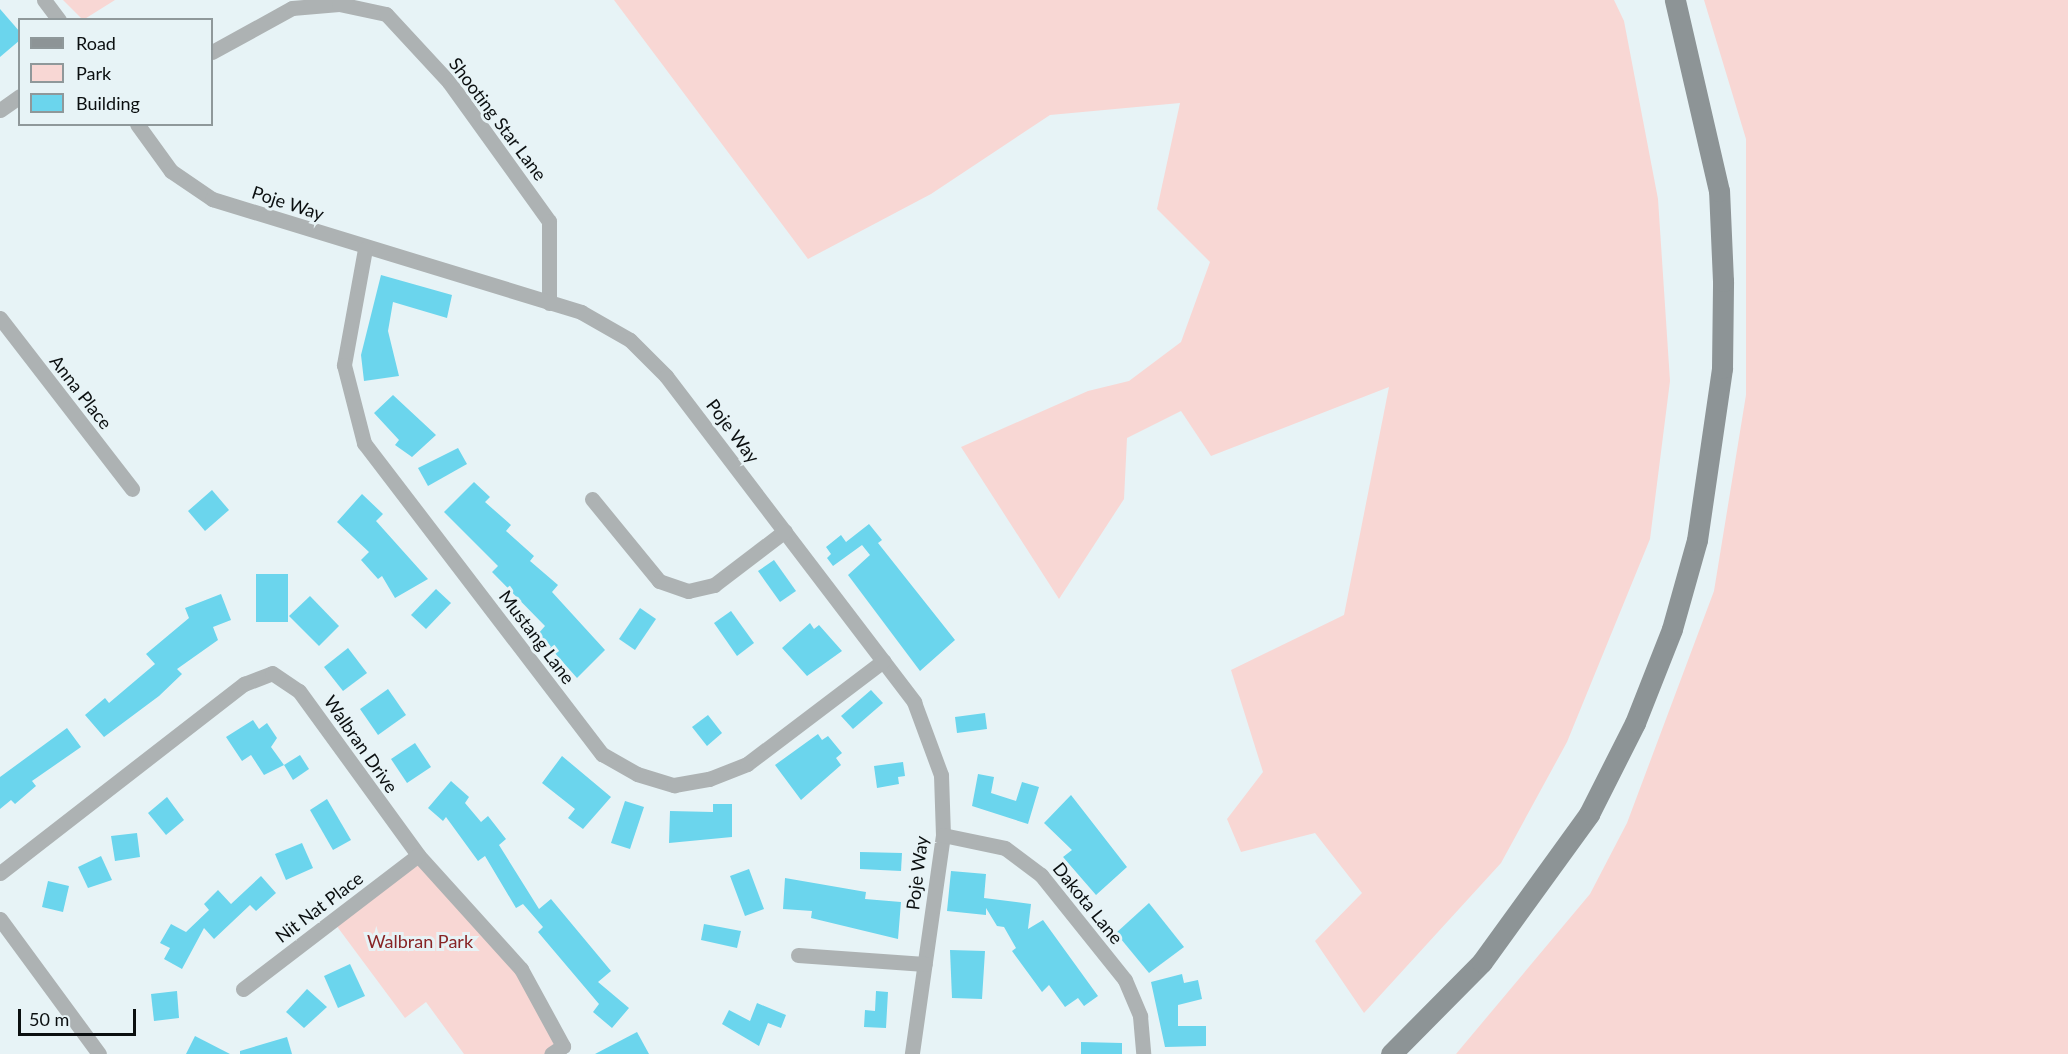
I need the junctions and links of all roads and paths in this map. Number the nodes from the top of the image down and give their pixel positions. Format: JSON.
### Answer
{"nodes":[{"id":1,"x":44,"y":0,"type":"edge"},
{"id":2,"x":1675,"y":0,"type":"edge"},
{"id":3,"x":58,"y":18,"type":"edge"},
{"id":4,"x":213,"y":51,"type":"edge"},
{"id":5,"x":18,"y":97,"type":"edge"},
{"id":6,"x":0,"y":110,"type":"edge"},
{"id":7,"x":138,"y":126,"type":"edge"},
{"id":8,"x":365,"y":249,"type":"junction"},
{"id":9,"x":549,"y":303,"type":"junction"},
{"id":10,"x":0,"y":318,"type":"edge"},
{"id":11,"x":132,"y":489,"type":"dead end"},
{"id":12,"x":592,"y":499,"type":"dead end"},
{"id":13,"x":785,"y":531,"type":"junction"},
{"id":14,"x":883,"y":662,"type":"junction"},
{"id":15,"x":943,"y":835,"type":"junction"},
{"id":16,"x":418,"y":855,"type":"junction"},
{"id":17,"x":0,"y":873,"type":"edge"},
{"id":18,"x":0,"y":919,"type":"edge"},
{"id":19,"x":798,"y":955,"type":"dead end"},
{"id":20,"x":925,"y":964,"type":"junction"},
{"id":21,"x":243,"y":989,"type":"dead end"},
{"id":22,"x":561,"y":1051,"type":"edge"},
{"id":23,"x":99,"y":1054,"type":"edge"},
{"id":24,"x":912,"y":1054,"type":"edge"},
{"id":25,"x":1143,"y":1054,"type":"edge"},
{"id":26,"x":1391,"y":1054,"type":"edge"}],
"edges":[{"from":1,"to":3,"type":"street"},
{"from":2,"to":26,"type":"main road"},
{"from":4,"to":9,"type":"street","name":"Shooting Star Lane"},
{"from":5,"to":6,"type":"street"},
{"from":7,"to":8,"type":"street","name":"Poje Way"},
{"from":8,"to":9,"type":"street","name":"Poje Way"},
{"from":8,"to":14,"type":"street","name":"Mustang Lane"},
{"from":9,"to":13,"type":"street","name":"Poje Way"},
{"from":10,"to":11,"type":"street","name":"Anna Place"},
{"from":12,"to":13,"type":"street"},
{"from":13,"to":14,"type":"street","name":"Poje Way"},
{"from":14,"to":15,"type":"street","name":"Poje Way"},
{"from":15,"to":20,"type":"street","name":"Poje Way"},
{"from":15,"to":25,"type":"street","name":"Dakota Lane"},
{"from":16,"to":17,"type":"street","name":"Walbran Drive"},
{"from":16,"to":21,"type":"street","name":"Nit Nat Place"},
{"from":16,"to":22,"type":"street","name":"Walbran Drive"},
{"from":18,"to":23,"type":"street"},
{"from":19,"to":20,"type":"street"},
{"from":20,"to":24,"type":"street","name":"Poje Way"}]}
